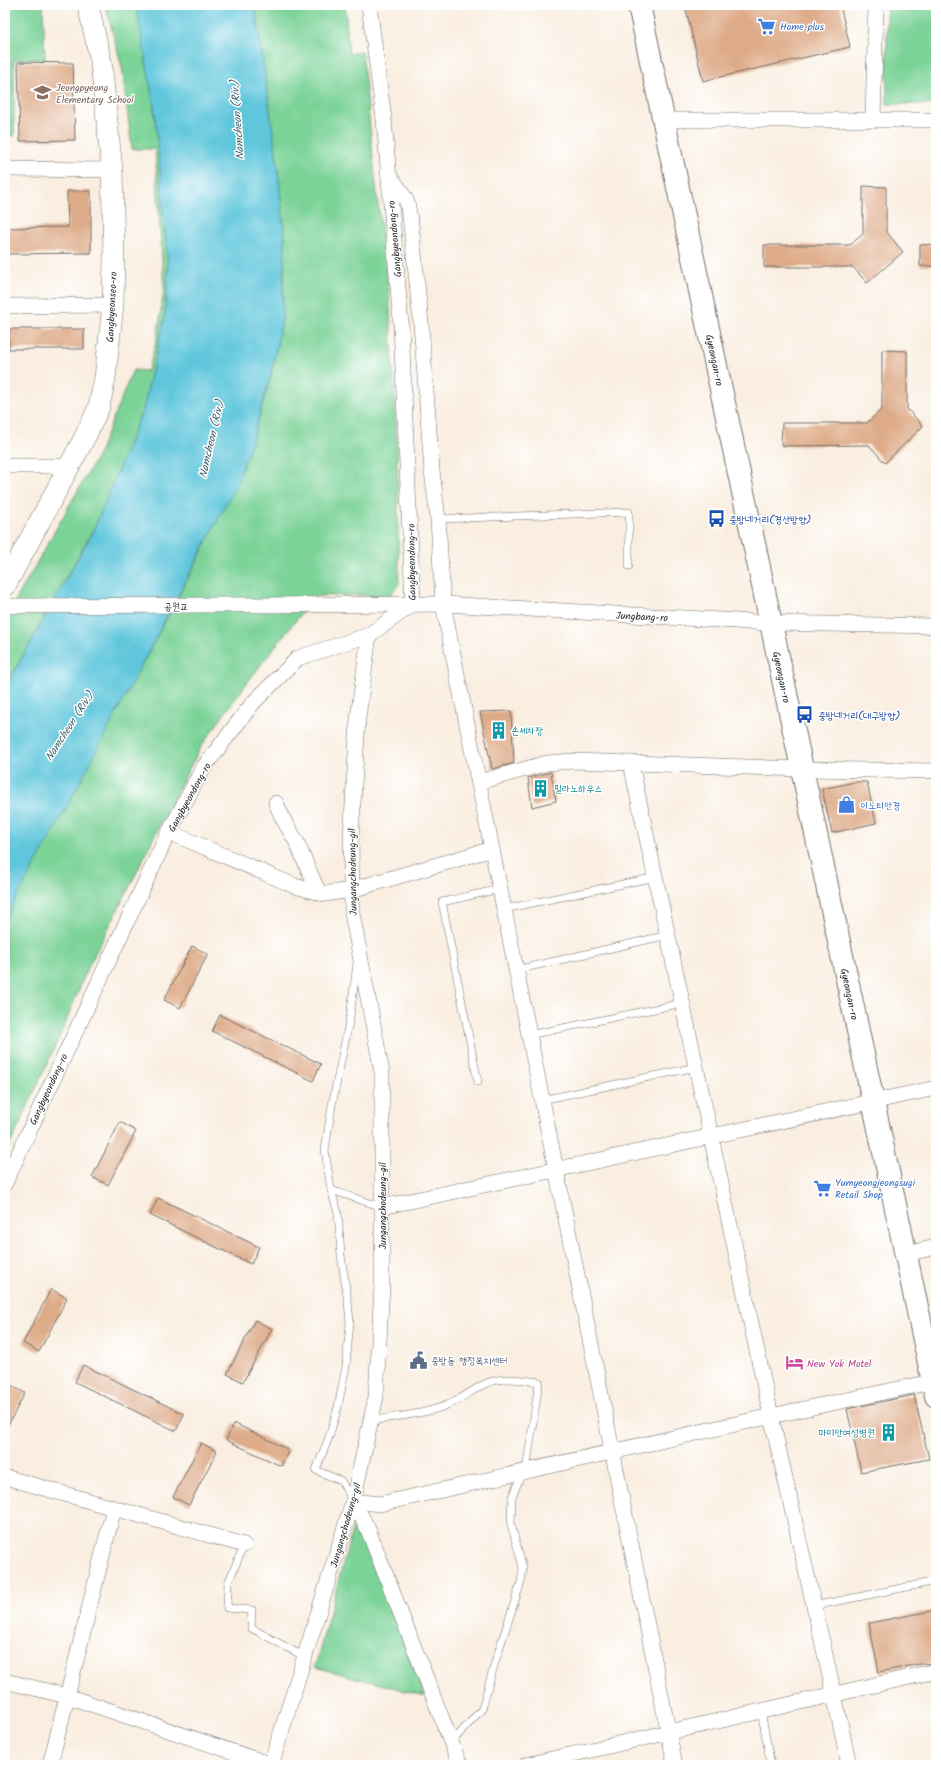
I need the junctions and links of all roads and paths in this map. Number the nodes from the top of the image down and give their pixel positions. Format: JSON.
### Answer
{"nodes":[{"id":1,"x":88,"y":5,"type":"edge"},
{"id":2,"x":369,"y":5,"type":"edge"},
{"id":3,"x":639,"y":5,"type":"edge"},
{"id":4,"x":876,"y":5,"type":"edge"},
{"id":5,"x":663,"y":120,"type":"junction"},
{"id":6,"x":873,"y":120,"type":"junction"},
{"id":7,"x":936,"y":120,"type":"edge"},
{"id":8,"x":5,"y":169,"type":"edge"},
{"id":9,"x":112,"y":170,"type":"junction"},
{"id":10,"x":388,"y":175,"type":"junction"},
{"id":11,"x":113,"y":305,"type":"junction"},
{"id":12,"x":5,"y":306,"type":"edge"},
{"id":13,"x":5,"y":466,"type":"edge"},
{"id":14,"x":69,"y":466,"type":"junction"},
{"id":15,"x":438,"y":519,"type":"junction"},
{"id":16,"x":629,"y":566,"type":"dead end"},
{"id":17,"x":5,"y":586,"type":"edge"},
{"id":18,"x":413,"y":604,"type":"junction"},
{"id":19,"x":443,"y":604,"type":"junction"},
{"id":20,"x":348,"y":605,"type":"joint"},
{"id":21,"x":5,"y":606,"type":"edge"},
{"id":22,"x":771,"y":623,"type":"junction"},
{"id":23,"x":936,"y":626,"type":"edge"},
{"id":24,"x":369,"y":635,"type":"junction"},
{"id":25,"x":631,"y":764,"type":"junction"},
{"id":26,"x":802,"y":769,"type":"junction"},
{"id":27,"x":936,"y":771,"type":"edge"},
{"id":28,"x":479,"y":782,"type":"junction"},
{"id":29,"x":276,"y":803,"type":"dead end"},
{"id":30,"x":169,"y":832,"type":"junction"},
{"id":31,"x":492,"y":849,"type":"junction"},
{"id":32,"x":656,"y":877,"type":"junction"},
{"id":33,"x":500,"y":889,"type":"junction"},
{"id":34,"x":351,"y":890,"type":"junction"},
{"id":35,"x":320,"y":893,"type":"junction"},
{"id":36,"x":504,"y":910,"type":"junction"},
{"id":37,"x":668,"y":935,"type":"junction"},
{"id":38,"x":359,"y":954,"type":"junction"},
{"id":39,"x":516,"y":970,"type":"junction"},
{"id":40,"x":683,"y":1003,"type":"junction"},
{"id":41,"x":529,"y":1035,"type":"junction"},
{"id":42,"x":697,"y":1067,"type":"junction"},
{"id":43,"x":478,"y":1082,"type":"dead end"},
{"id":44,"x":936,"y":1088,"type":"edge"},
{"id":45,"x":542,"y":1100,"type":"junction"},
{"id":46,"x":873,"y":1101,"type":"junction"},
{"id":47,"x":712,"y":1136,"type":"junction"},
{"id":48,"x":556,"y":1169,"type":"junction"},
{"id":49,"x":5,"y":1183,"type":"edge"},
{"id":50,"x":332,"y":1190,"type":"junction"},
{"id":51,"x":382,"y":1207,"type":"junction"},
{"id":52,"x":936,"y":1247,"type":"edge"},
{"id":53,"x":906,"y":1254,"type":"junction"},
{"id":54,"x":935,"y":1386,"type":"edge"},
{"id":55,"x":771,"y":1416,"type":"junction"},
{"id":56,"x":371,"y":1421,"type":"junction"},
{"id":57,"x":612,"y":1452,"type":"junction"},
{"id":58,"x":525,"y":1472,"type":"junction"},
{"id":59,"x":5,"y":1477,"type":"edge"},
{"id":60,"x":353,"y":1501,"type":"junction"},
{"id":61,"x":114,"y":1508,"type":"junction"},
{"id":62,"x":244,"y":1545,"type":"joint"},
{"id":63,"x":936,"y":1582,"type":"edge"},
{"id":64,"x":814,"y":1606,"type":"junction"},
{"id":65,"x":305,"y":1657,"type":"junction"},
{"id":66,"x":936,"y":1671,"type":"edge"},
{"id":67,"x":6,"y":1684,"type":"edge"},
{"id":68,"x":834,"y":1694,"type":"junction"},
{"id":69,"x":67,"y":1696,"type":"junction"},
{"id":70,"x":761,"y":1711,"type":"junction"},
{"id":71,"x":668,"y":1732,"type":"junction"},
{"id":72,"x":451,"y":1743,"type":"junction"},
{"id":73,"x":50,"y":1765,"type":"edge"},
{"id":74,"x":271,"y":1765,"type":"edge"},
{"id":75,"x":460,"y":1765,"type":"edge"},
{"id":76,"x":526,"y":1765,"type":"edge"},
{"id":77,"x":675,"y":1765,"type":"edge"},
{"id":78,"x":772,"y":1765,"type":"edge"},
{"id":79,"x":849,"y":1765,"type":"edge"}],
"edges":[{"from":1,"to":9,"type":"street","name":"Gangbyeonseo-ro"},
{"from":2,"to":10,"type":"street","name":"Gangbyeondong-ro"},
{"from":3,"to":5,"type":"main road","name":"Gyeongan-ro"},
{"from":4,"to":6,"type":"street"},
{"from":5,"to":6,"type":"street"},
{"from":5,"to":22,"type":"main road","name":"Gyeongan-ro"},
{"from":6,"to":7,"type":"street"},
{"from":8,"to":9,"type":"street"},
{"from":9,"to":11,"type":"street","name":"Gangbyeonseo-ro"},
{"from":10,"to":15,"type":"street"},
{"from":10,"to":18,"type":"street","name":"Gangbyeondong-ro"},
{"from":11,"to":12,"type":"street"},
{"from":11,"to":14,"type":"street","name":"Gangbyeonseo-ro"},
{"from":13,"to":14,"type":"street"},
{"from":14,"to":17,"type":"street","name":"Gangbyeonseo-ro"},
{"from":15,"to":16,"type":"lane"},
{"from":15,"to":19,"type":"street"},
{"from":18,"to":19,"type":"street","name":"Jungbang-ro"},
{"from":18,"to":20,"type":"street","name":"Jungbang-ro"},
{"from":18,"to":24,"type":"street","name":"Gangbyeondong-ro"},
{"from":19,"to":22,"type":"street","name":"Jungbang-ro"},
{"from":19,"to":28,"type":"street"},
{"from":20,"to":21,"type":"street","name":"공원교"},
{"from":22,"to":23,"type":"street","name":"Jungbang-ro"},
{"from":22,"to":26,"type":"main road","name":"Gyeongan-ro"},
{"from":24,"to":30,"type":"street","name":"Gangbyeondong-ro"},
{"from":24,"to":34,"type":"street","name":"Jungangchodeung-gil"},
{"from":25,"to":26,"type":"street"},
{"from":25,"to":28,"type":"street"},
{"from":25,"to":32,"type":"street"},
{"from":26,"to":27,"type":"street"},
{"from":26,"to":46,"type":"main road","name":"Gyeongan-ro"},
{"from":28,"to":31,"type":"street"},
{"from":29,"to":35,"type":"street"},
{"from":30,"to":35,"type":"street"},
{"from":30,"to":49,"type":"street","name":"Gangbyeondong-ro"},
{"from":31,"to":33,"type":"street"},
{"from":31,"to":34,"type":"street"},
{"from":32,"to":36,"type":"lane"},
{"from":32,"to":37,"type":"street"},
{"from":33,"to":36,"type":"street"},
{"from":33,"to":43,"type":"lane"},
{"from":34,"to":35,"type":"street"},
{"from":34,"to":38,"type":"street","name":"Jungangchodeung-gil"},
{"from":36,"to":39,"type":"street"},
{"from":37,"to":39,"type":"lane"},
{"from":37,"to":40,"type":"street"},
{"from":38,"to":50,"type":"lane"},
{"from":38,"to":51,"type":"street","name":"Jungangchodeung-gil"},
{"from":39,"to":41,"type":"street"},
{"from":40,"to":41,"type":"lane"},
{"from":40,"to":42,"type":"street"},
{"from":41,"to":45,"type":"street"},
{"from":42,"to":45,"type":"lane"},
{"from":42,"to":47,"type":"street"},
{"from":44,"to":46,"type":"street"},
{"from":45,"to":48,"type":"street"},
{"from":46,"to":47,"type":"street"},
{"from":46,"to":53,"type":"main road","name":"Gyeongan-ro"},
{"from":47,"to":48,"type":"street"},
{"from":47,"to":55,"type":"street"},
{"from":48,"to":51,"type":"street"},
{"from":48,"to":57,"type":"street"},
{"from":50,"to":51,"type":"lane"},
{"from":50,"to":60,"type":"lane"},
{"from":51,"to":56,"type":"street","name":"Jungangchodeung-gil"},
{"from":52,"to":53,"type":"street"},
{"from":53,"to":54,"type":"main road","name":"Gyeongan-ro"},
{"from":54,"to":55,"type":"street"},
{"from":55,"to":57,"type":"street"},
{"from":55,"to":64,"type":"street"},
{"from":56,"to":58,"type":"lane"},
{"from":56,"to":60,"type":"street","name":"Jungangchodeung-gil"},
{"from":57,"to":58,"type":"street"},
{"from":57,"to":71,"type":"street"},
{"from":58,"to":60,"type":"street"},
{"from":58,"to":72,"type":"lane"},
{"from":59,"to":61,"type":"street"},
{"from":60,"to":65,"type":"street","name":"Jungangchodeung-gil"},
{"from":60,"to":72,"type":"street"},
{"from":61,"to":62,"type":"street"},
{"from":61,"to":69,"type":"street"},
{"from":62,"to":65,"type":"lane"},
{"from":63,"to":64,"type":"lane"},
{"from":64,"to":68,"type":"street"},
{"from":65,"to":74,"type":"street","name":"Jungangchodeung-gil"},
{"from":66,"to":68,"type":"street"},
{"from":67,"to":69,"type":"street"},
{"from":68,"to":70,"type":"street"},
{"from":68,"to":79,"type":"street"},
{"from":69,"to":73,"type":"street"},
{"from":69,"to":74,"type":"street"},
{"from":70,"to":71,"type":"street"},
{"from":70,"to":78,"type":"lane"},
{"from":71,"to":76,"type":"street"},
{"from":71,"to":77,"type":"street"},
{"from":72,"to":75,"type":"street"}]}
